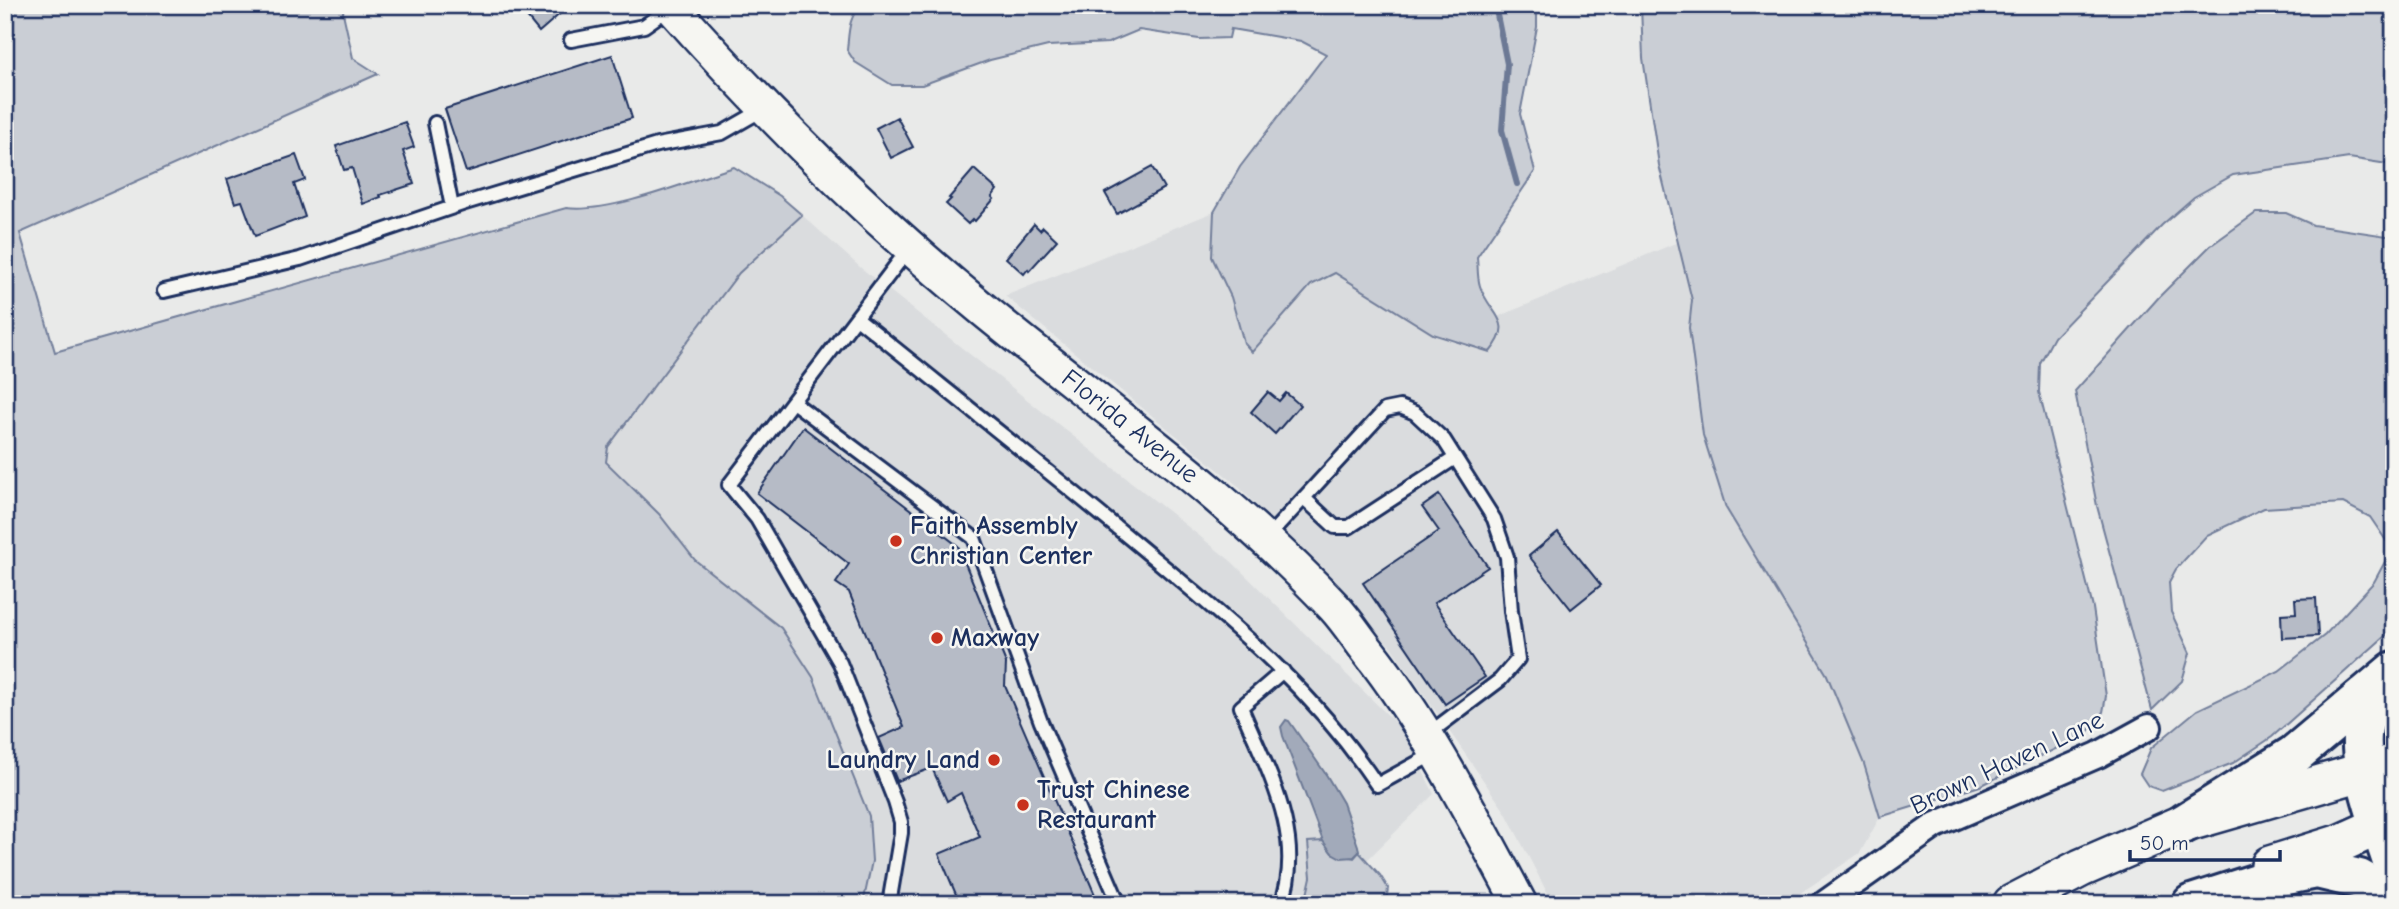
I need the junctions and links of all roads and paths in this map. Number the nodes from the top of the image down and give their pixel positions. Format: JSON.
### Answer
{"nodes":[{"id":1,"x":671,"y":6,"type":"edge"},
{"id":2,"x":570,"y":40,"type":"dead end"},
{"id":3,"x":765,"y":108,"type":"junction"},
{"id":4,"x":435,"y":123,"type":"dead end"},
{"id":5,"x":452,"y":207,"type":"junction"},
{"id":6,"x":910,"y":247,"type":"junction"},
{"id":7,"x":164,"y":291,"type":"dead end"},
{"id":8,"x":856,"y":318,"type":"junction"},
{"id":9,"x":793,"y":402,"type":"junction"},
{"id":10,"x":1455,"y":458,"type":"junction"},
{"id":11,"x":1304,"y":498,"type":"junction"},
{"id":12,"x":1265,"y":540,"type":"junction"},
{"id":13,"x":1283,"y":671,"type":"junction"},
{"id":14,"x":2394,"y":671,"type":"edge"},
{"id":15,"x":2394,"y":683,"type":"edge"},
{"id":16,"x":2150,"y":727,"type":"dead end"},
{"id":17,"x":1432,"y":744,"type":"junction"},
{"id":18,"x":2379,"y":768,"type":"edge"},
{"id":19,"x":2185,"y":823,"type":"junction"},
{"id":20,"x":2388,"y":824,"type":"edge"},
{"id":21,"x":2394,"y":867,"type":"edge"},
{"id":22,"x":889,"y":904,"type":"edge"},
{"id":23,"x":1119,"y":904,"type":"edge"},
{"id":24,"x":1281,"y":904,"type":"edge"},
{"id":25,"x":1520,"y":904,"type":"edge"},
{"id":26,"x":1824,"y":904,"type":"edge"},
{"id":27,"x":2012,"y":904,"type":"edge"},
{"id":28,"x":2179,"y":904,"type":"edge"},
{"id":29,"x":2192,"y":904,"type":"edge"},
{"id":30,"x":2392,"y":904,"type":"edge"}],
"edges":[{"from":1,"to":2,"type":"lane"},
{"from":1,"to":3,"type":"main road","name":"Florida Avenue"},
{"from":3,"to":5,"type":"lane"},
{"from":3,"to":6,"type":"main road","name":"Florida Avenue"},
{"from":4,"to":5,"type":"lane"},
{"from":5,"to":7,"type":"lane"},
{"from":6,"to":8,"type":"lane"},
{"from":6,"to":12,"type":"main road","name":"Florida Avenue"},
{"from":8,"to":9,"type":"lane"},
{"from":8,"to":13,"type":"lane"},
{"from":9,"to":22,"type":"lane"},
{"from":9,"to":23,"type":"lane"},
{"from":10,"to":11,"type":"lane"},
{"from":10,"to":11,"type":"lane"},
{"from":10,"to":17,"type":"lane"},
{"from":11,"to":12,"type":"lane"},
{"from":12,"to":17,"type":"main road","name":"Florida Avenue"},
{"from":13,"to":17,"type":"lane"},
{"from":13,"to":24,"type":"lane"},
{"from":14,"to":19,"type":"highway"},
{"from":15,"to":18,"type":"highway"},
{"from":16,"to":26,"type":"street","name":"Brown Haven Lane"},
{"from":17,"to":25,"type":"main road","name":"Florida Avenue"},
{"from":18,"to":19,"type":"main road"},
{"from":18,"to":20,"type":"highway"},
{"from":19,"to":27,"type":"main road"},
{"from":20,"to":21,"type":"highway"},
{"from":20,"to":28,"type":"main road"},
{"from":29,"to":30,"type":"highway"}]}
